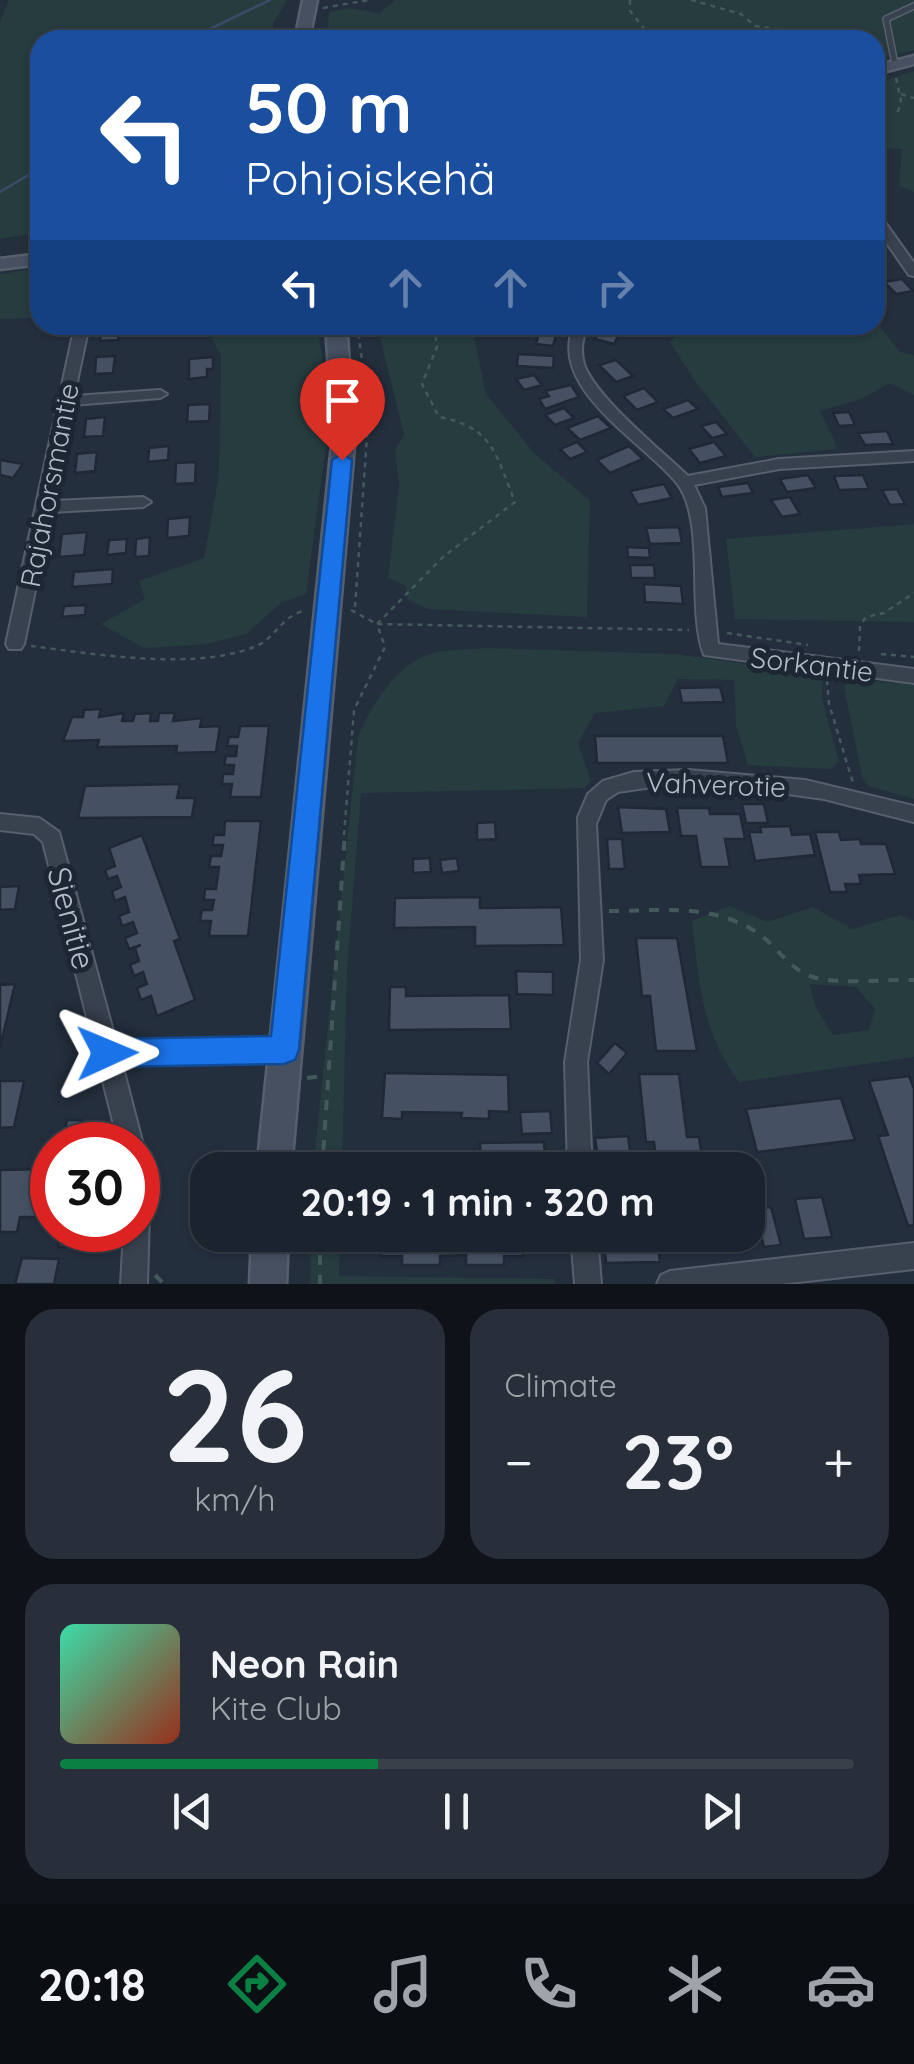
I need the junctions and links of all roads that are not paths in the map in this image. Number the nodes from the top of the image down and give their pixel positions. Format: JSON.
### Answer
{"nodes":[{"id":1,"x":316,"y":4,"type":"edge"},
{"id":2,"x":914,"y":6,"type":"edge"},
{"id":3,"x":306,"y":30,"type":"edge"},
{"id":4,"x":914,"y":60,"type":"edge"},
{"id":5,"x":894,"y":68,"type":"junction"},
{"id":6,"x":885,"y":69,"type":"edge"},
{"id":7,"x":885,"y":231,"type":"edge"},
{"id":8,"x":30,"y":260,"type":"edge"},
{"id":9,"x":0,"y":264,"type":"edge"},
{"id":10,"x":914,"y":272,"type":"edge"},
{"id":11,"x":80,"y":335,"type":"edge"},
{"id":12,"x":337,"y":335,"type":"edge"},
{"id":13,"x":576,"y":335,"type":"edge"},
{"id":14,"x":160,"y":394,"type":"dead end"},
{"id":15,"x":66,"y":400,"type":"junction"},
{"id":16,"x":914,"y":456,"type":"edge"},
{"id":17,"x":685,"y":482,"type":"junction"},
{"id":18,"x":143,"y":502,"type":"dead end"},
{"id":19,"x":46,"y":507,"type":"junction"},
{"id":20,"x":15,"y":644,"type":"road end"},
{"id":21,"x":914,"y":676,"type":"edge"},
{"id":22,"x":914,"y":814,"type":"edge"},
{"id":23,"x":0,"y":822,"type":"edge"},
{"id":24,"x":284,"y":1050,"type":"junction"},
{"id":25,"x":107,"y":1053,"type":"junction"},
{"id":26,"x":124,"y":1122,"type":"edge"},
{"id":27,"x":276,"y":1152,"type":"edge"},
{"id":28,"x":579,"y":1152,"type":"edge"},
{"id":29,"x":135,"y":1252,"type":"edge"},
{"id":30,"x":269,"y":1252,"type":"edge"},
{"id":31,"x":585,"y":1252,"type":"edge"},
{"id":32,"x":914,"y":1256,"type":"edge"},
{"id":33,"x":134,"y":1284,"type":"edge"},
{"id":34,"x":268,"y":1284,"type":"edge"},
{"id":35,"x":588,"y":1284,"type":"edge"},
{"id":36,"x":670,"y":1284,"type":"edge"}],
"edges":[{"from":1,"to":3,"type":"main road"},
{"from":2,"to":5,"type":"lane"},
{"from":4,"to":5,"type":"main road"},
{"from":5,"to":6,"type":"main road"},
{"from":7,"to":10,"type":"street"},
{"from":8,"to":9,"type":"main road"},
{"from":11,"to":15,"type":"street","name":"Rajahorsmantie"},
{"from":12,"to":24,"type":"main road"},
{"from":13,"to":17,"type":"street"},
{"from":14,"to":15,"type":"street"},
{"from":15,"to":19,"type":"street","name":"Rajahorsmantie"},
{"from":16,"to":17,"type":"street"},
{"from":17,"to":21,"type":"street","name":"Sorkantie"},
{"from":18,"to":19,"type":"street"},
{"from":19,"to":20,"type":"street","name":"Rajahorsmantie"},
{"from":22,"to":28,"type":"street","name":"Vahverotie"},
{"from":23,"to":25,"type":"street","name":"Sienitie"},
{"from":24,"to":25,"type":"street"},
{"from":24,"to":27,"type":"main road"},
{"from":25,"to":26,"type":"street","name":"Sienitie"},
{"from":29,"to":33,"type":"street"},
{"from":30,"to":34,"type":"main road"},
{"from":31,"to":35,"type":"street"},
{"from":32,"to":36,"type":"street"}]}
